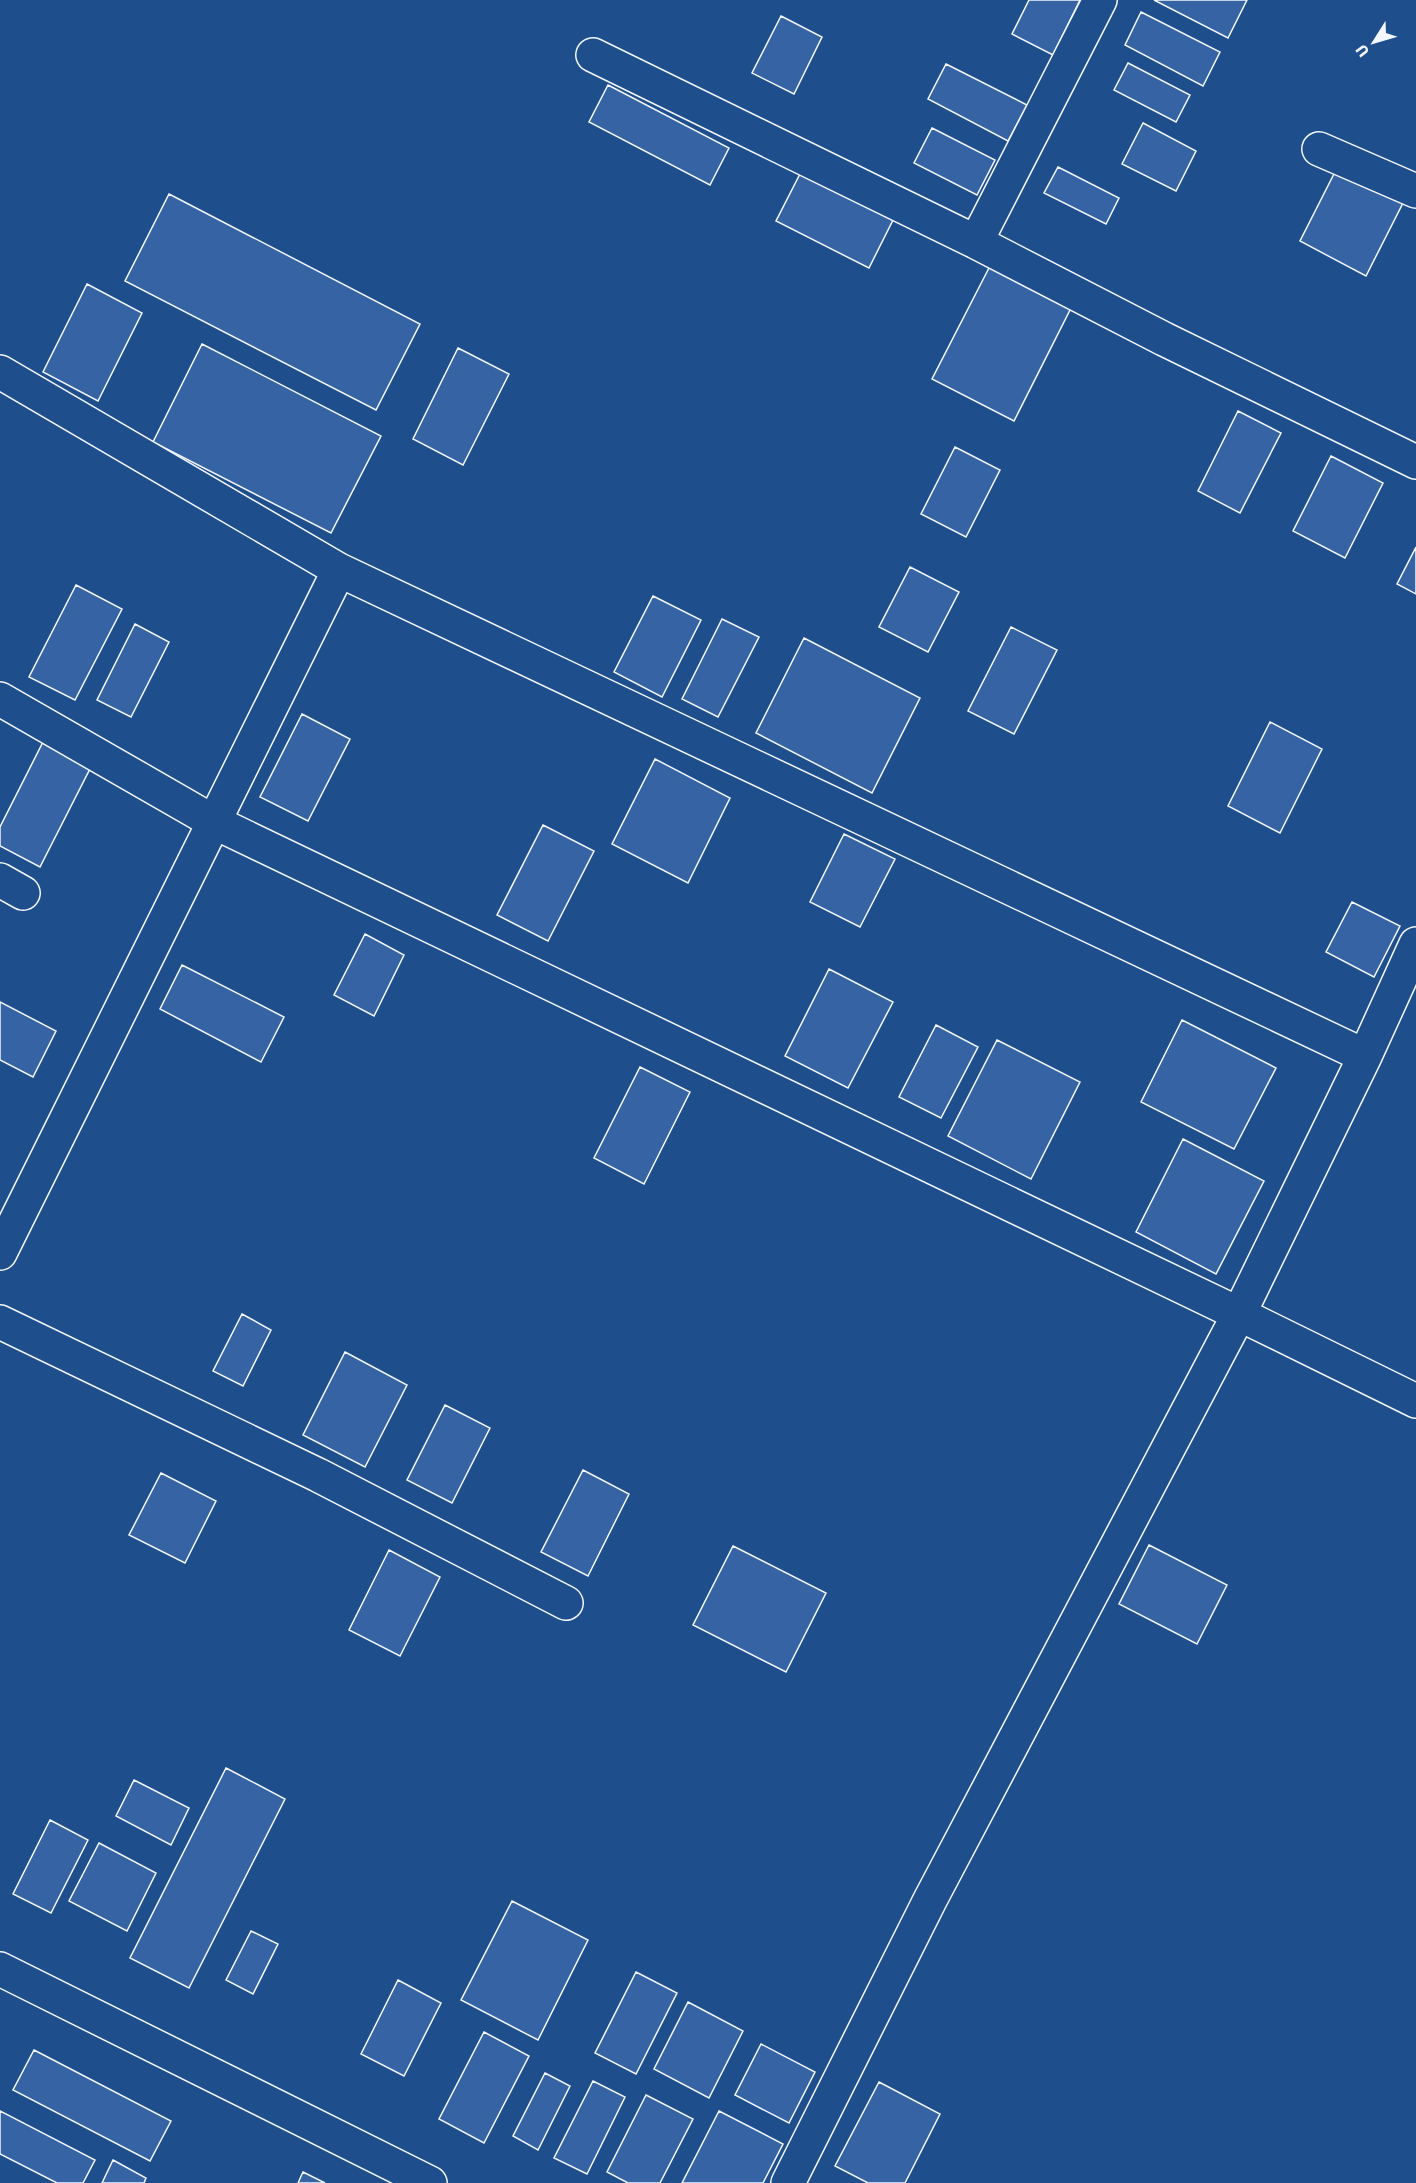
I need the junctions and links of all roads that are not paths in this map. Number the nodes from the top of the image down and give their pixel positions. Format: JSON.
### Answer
{"nodes":[{"id":1,"x":1100,"y":0,"type":"edge"},
{"id":2,"x":592,"y":55,"type":"dead end"},
{"id":3,"x":1319,"y":149,"type":"dead end"},
{"id":4,"x":1416,"y":191,"type":"edge"},
{"id":5,"x":976,"y":242,"type":"junction"},
{"id":6,"x":0,"y":372,"type":"edge"},
{"id":7,"x":1416,"y":462,"type":"edge"},
{"id":8,"x":339,"y":570,"type":"junction"},
{"id":9,"x":0,"y":699,"type":"edge"},
{"id":10,"x":214,"y":822,"type":"junction"},
{"id":11,"x":1416,"y":944,"type":"edge"},
{"id":12,"x":1365,"y":1056,"type":"junction"},
{"id":13,"x":0,"y":1253,"type":"edge"},
{"id":14,"x":1239,"y":1314,"type":"junction"},
{"id":15,"x":0,"y":1322,"type":"edge"},
{"id":16,"x":1416,"y":1401,"type":"edge"},
{"id":17,"x":566,"y":1603,"type":"dead end"},
{"id":18,"x":0,"y":1969,"type":"edge"},
{"id":19,"x":430,"y":2183,"type":"edge"},
{"id":20,"x":788,"y":2183,"type":"edge"}],
"edges":[{"from":1,"to":5,"type":"street"},
{"from":2,"to":5,"type":"street"},
{"from":3,"to":4,"type":"street"},
{"from":5,"to":7,"type":"street"},
{"from":6,"to":8,"type":"street"},
{"from":8,"to":10,"type":"street"},
{"from":8,"to":12,"type":"street"},
{"from":9,"to":10,"type":"street"},
{"from":10,"to":13,"type":"street"},
{"from":10,"to":14,"type":"street"},
{"from":11,"to":12,"type":"street"},
{"from":12,"to":14,"type":"street"},
{"from":14,"to":16,"type":"street"},
{"from":14,"to":20,"type":"street"},
{"from":15,"to":17,"type":"street"},
{"from":18,"to":19,"type":"street"}]}
